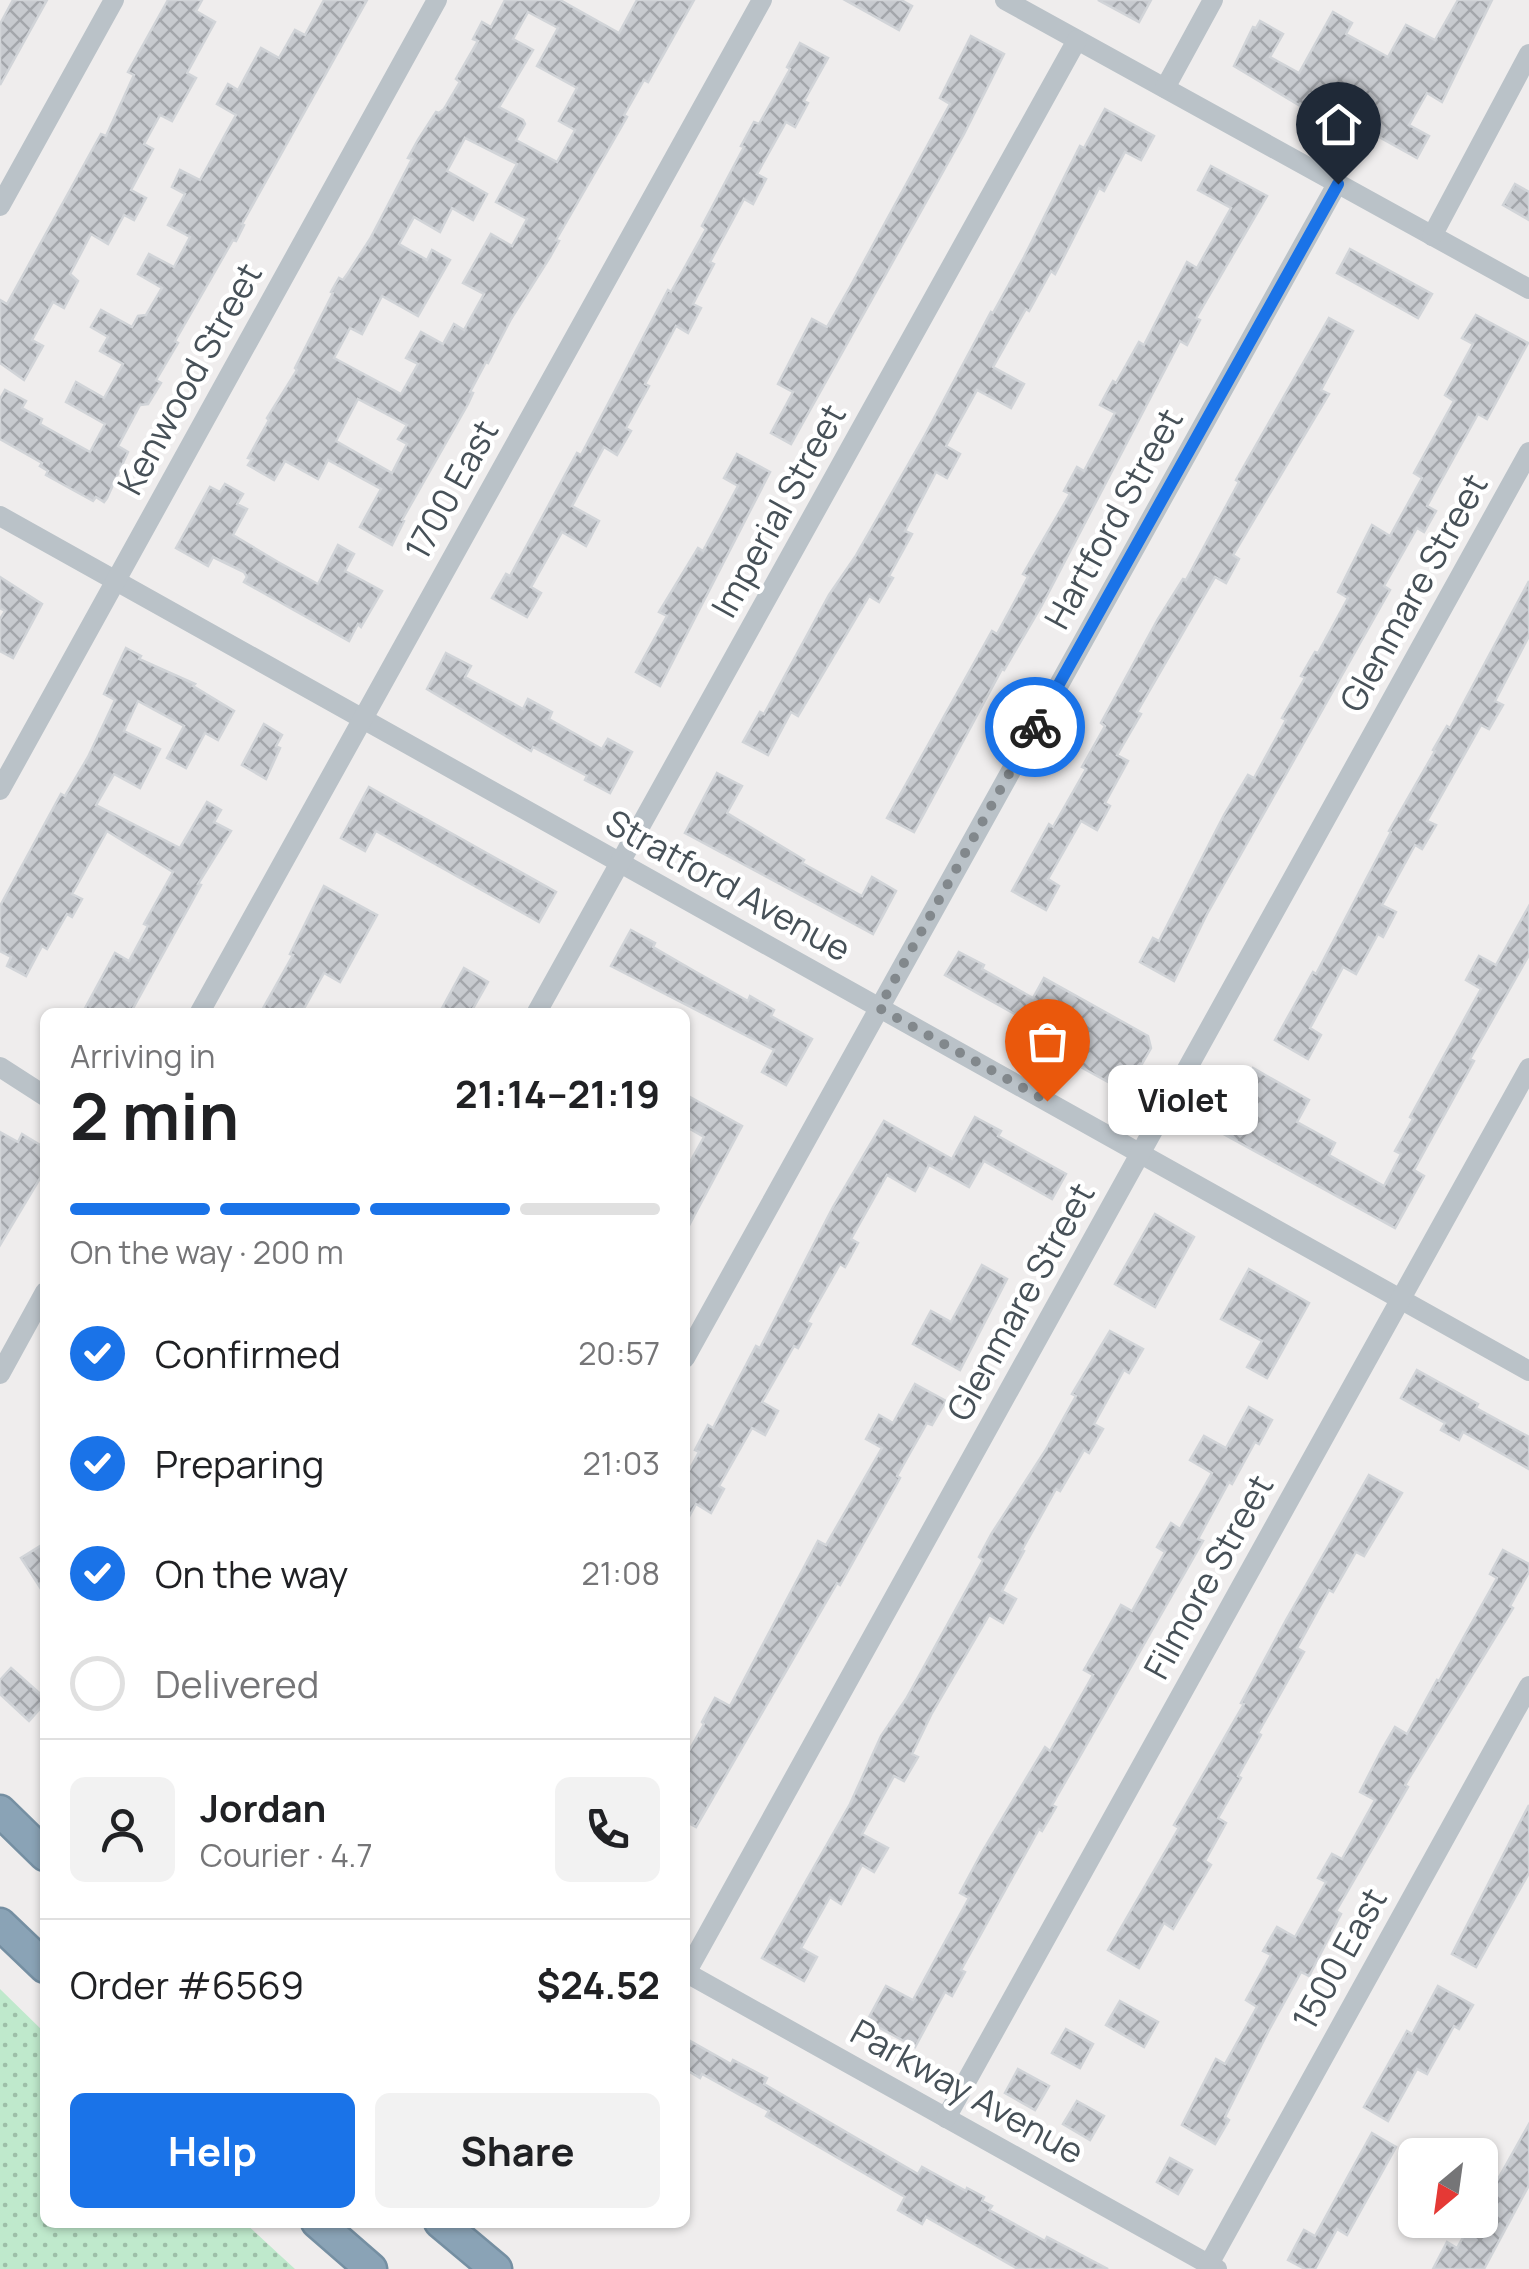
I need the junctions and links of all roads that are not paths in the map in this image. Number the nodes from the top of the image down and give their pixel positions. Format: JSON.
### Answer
{"nodes":[{"id":1,"x":114,"y":0,"type":"edge"},
{"id":2,"x":437,"y":0,"type":"edge"},
{"id":3,"x":762,"y":0,"type":"edge"},
{"id":4,"x":1004,"y":0,"type":"edge"},
{"id":5,"x":1213,"y":0,"type":"edge"},
{"id":6,"x":1077,"y":40,"type":"junction"},
{"id":7,"x":1529,"y":54,"type":"edge"},
{"id":8,"x":1165,"y":88,"type":"junction"},
{"id":9,"x":1338,"y":184,"type":"junction"},
{"id":10,"x":0,"y":206,"type":"edge"},
{"id":11,"x":1432,"y":236,"type":"junction"},
{"id":12,"x":1529,"y":290,"type":"edge"},
{"id":13,"x":1529,"y":452,"type":"edge"},
{"id":14,"x":0,"y":516,"type":"edge"},
{"id":15,"x":116,"y":582,"type":"junction"},
{"id":16,"x":362,"y":719,"type":"junction"},
{"id":17,"x":0,"y":790,"type":"edge"},
{"id":18,"x":620,"y":864,"type":"junction"},
{"id":19,"x":202,"y":1008,"type":"edge"},
{"id":20,"x":539,"y":1008,"type":"edge"},
{"id":21,"x":879,"y":1008,"type":"junction"},
{"id":22,"x":0,"y":1067,"type":"edge"},
{"id":23,"x":1529,"y":1068,"type":"edge"},
{"id":24,"x":40,"y":1093,"type":"edge"},
{"id":25,"x":1140,"y":1154,"type":"junction"},
{"id":26,"x":1401,"y":1299,"type":"junction"},
{"id":27,"x":40,"y":1301,"type":"edge"},
{"id":28,"x":690,"y":1349,"type":"edge"},
{"id":29,"x":1529,"y":1370,"type":"edge"},
{"id":30,"x":0,"y":1374,"type":"edge"},
{"id":31,"x":1529,"y":1686,"type":"edge"},
{"id":32,"x":0,"y":1811,"type":"edge"},
{"id":33,"x":40,"y":1850,"type":"edge"},
{"id":34,"x":0,"y":1924,"type":"edge"},
{"id":35,"x":40,"y":1962,"type":"edge"},
{"id":36,"x":690,"y":1966,"type":"edge"},
{"id":37,"x":690,"y":1975,"type":"edge"},
{"id":38,"x":946,"y":2118,"type":"junction"},
{"id":39,"x":324,"y":2228,"type":"edge"},
{"id":40,"x":447,"y":2228,"type":"edge"},
{"id":41,"x":1213,"y":2266,"type":"edge"},
{"id":42,"x":371,"y":2269,"type":"edge"},
{"id":43,"x":496,"y":2269,"type":"edge"}],
"edges":[{"from":1,"to":10,"type":"street"},
{"from":2,"to":15,"type":"street","name":"Kenwood Street"},
{"from":3,"to":16,"type":"street","name":"1700 East"},
{"from":4,"to":6,"type":"street"},
{"from":5,"to":8,"type":"street"},
{"from":6,"to":8,"type":"street"},
{"from":6,"to":18,"type":"street","name":"Imperial Street"},
{"from":7,"to":11,"type":"street"},
{"from":8,"to":9,"type":"street"},
{"from":9,"to":11,"type":"street"},
{"from":9,"to":21,"type":"street","name":"Hartford Street"},
{"from":11,"to":12,"type":"street"},
{"from":13,"to":25,"type":"street","name":"Glenmare Street"},
{"from":14,"to":15,"type":"street","name":"Stratford Avenue"},
{"from":15,"to":16,"type":"street","name":"Stratford Avenue"},
{"from":15,"to":17,"type":"street","name":"Kenwood Street"},
{"from":16,"to":18,"type":"street","name":"Stratford Avenue"},
{"from":16,"to":19,"type":"street","name":"1700 East"},
{"from":18,"to":20,"type":"street","name":"Imperial Street"},
{"from":18,"to":21,"type":"street","name":"Stratford Avenue"},
{"from":21,"to":25,"type":"street","name":"Stratford Avenue"},
{"from":21,"to":28,"type":"street","name":"Hartford Street"},
{"from":22,"to":24,"type":"street"},
{"from":23,"to":26,"type":"street","name":"Filmore Street"},
{"from":25,"to":26,"type":"street","name":"Stratford Avenue"},
{"from":25,"to":36,"type":"street","name":"Glenmare Street"},
{"from":26,"to":29,"type":"street","name":"Stratford Avenue"},
{"from":26,"to":38,"type":"street","name":"Filmore Street"},
{"from":27,"to":30,"type":"street"},
{"from":31,"to":41,"type":"street","name":"1500 East"},
{"from":32,"to":33,"type":"highway"},
{"from":34,"to":35,"type":"highway"},
{"from":37,"to":38,"type":"street","name":"Parkway Avenue"},
{"from":38,"to":41,"type":"street","name":"Parkway Avenue"},
{"from":39,"to":42,"type":"highway"},
{"from":40,"to":43,"type":"highway"}]}
